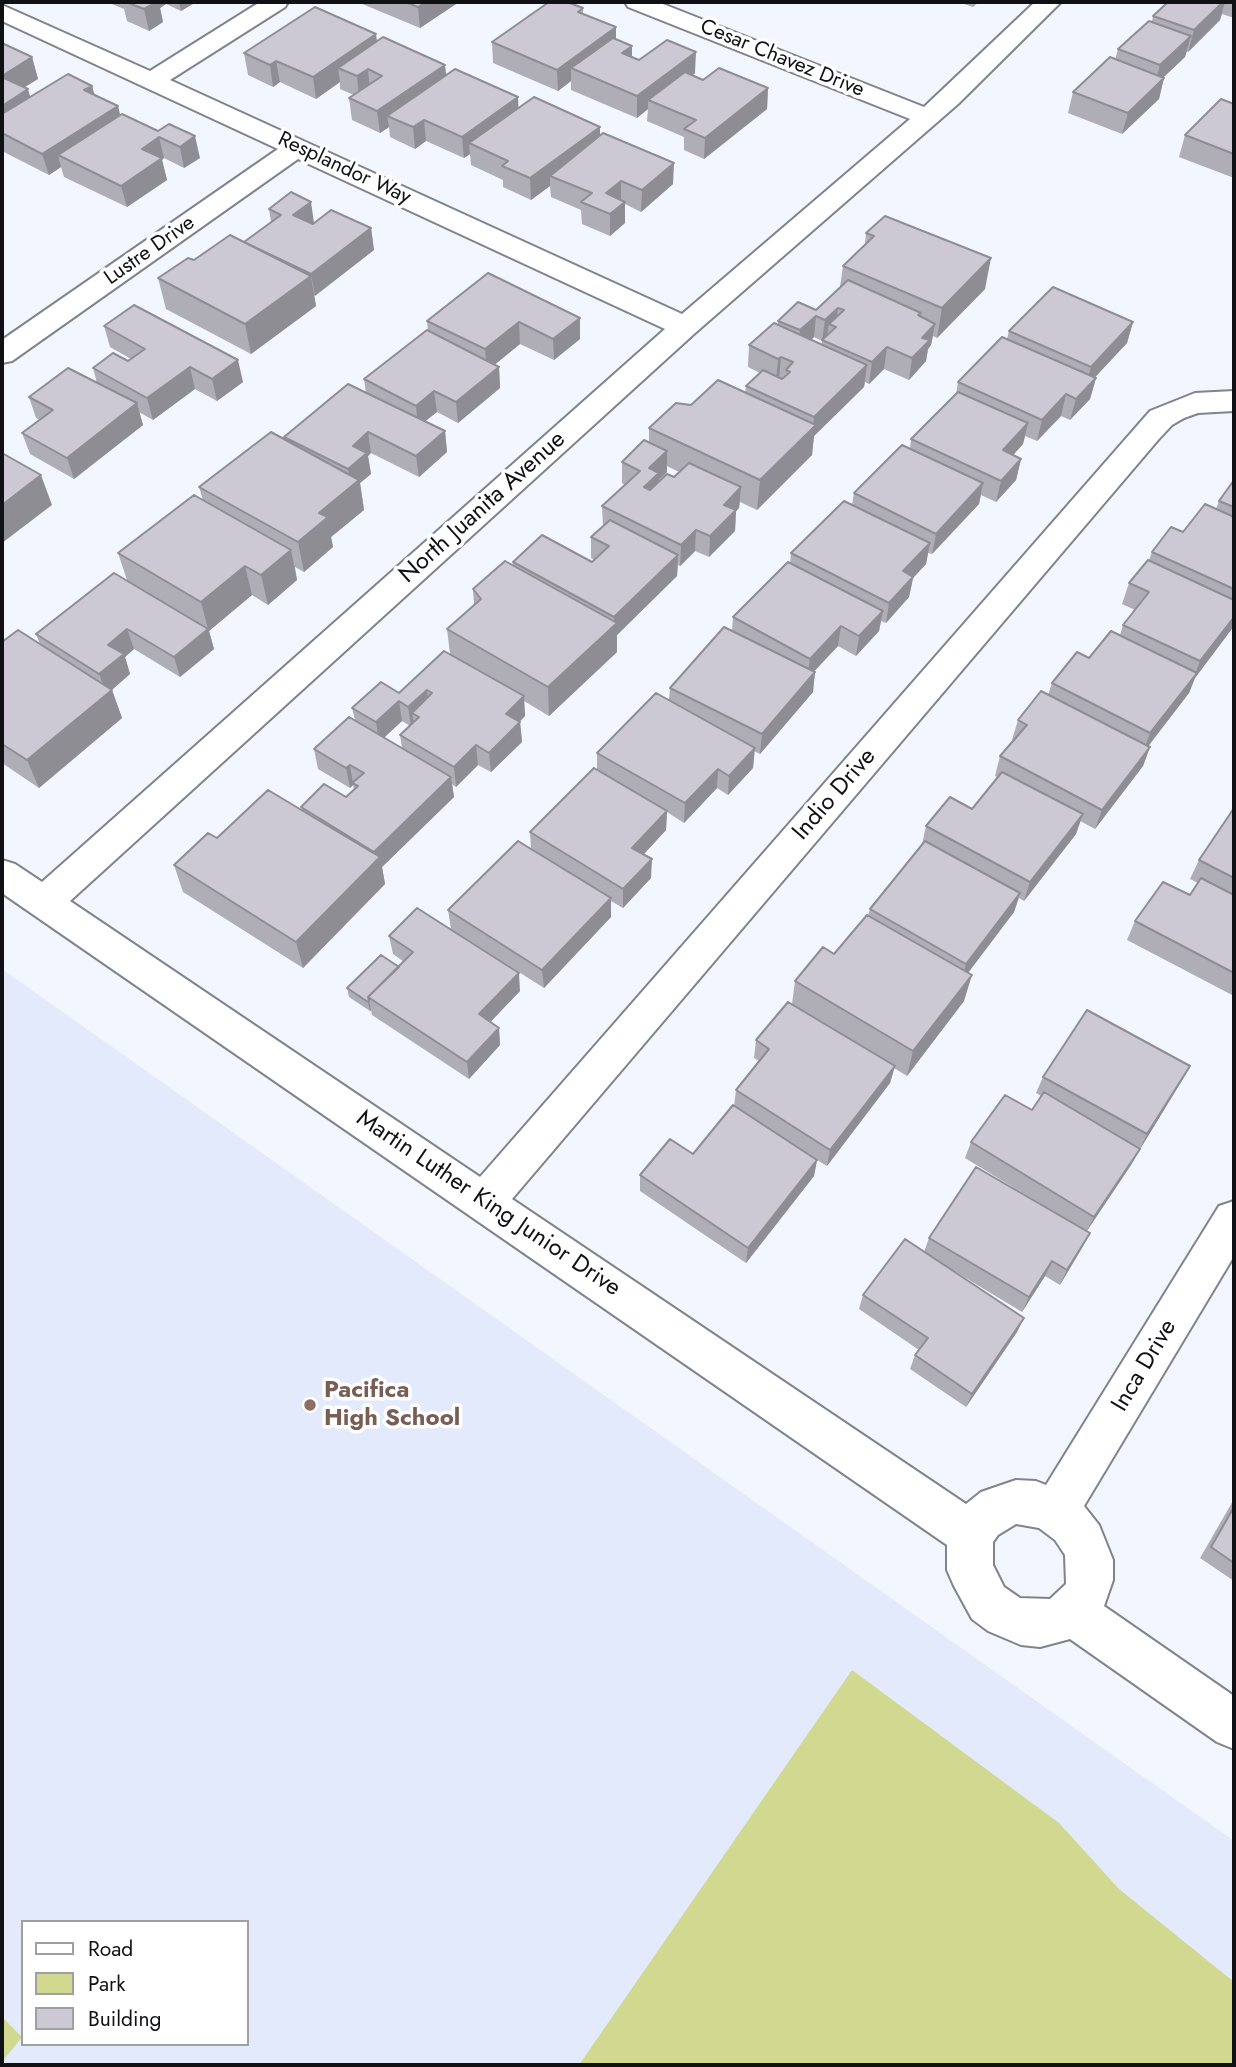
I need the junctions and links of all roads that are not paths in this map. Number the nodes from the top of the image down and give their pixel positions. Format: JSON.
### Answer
{"nodes":[{"id":1,"x":276,"y":2,"type":"edge"},
{"id":2,"x":638,"y":2,"type":"edge"},
{"id":3,"x":1049,"y":2,"type":"edge"},
{"id":4,"x":3,"y":14,"type":"edge"},
{"id":5,"x":152,"y":80,"type":"junction"},
{"id":6,"x":927,"y":117,"type":"junction"},
{"id":7,"x":298,"y":148,"type":"junction"},
{"id":8,"x":685,"y":327,"type":"junction"},
{"id":9,"x":2,"y":354,"type":"edge"},
{"id":10,"x":1234,"y":401,"type":"edge"},
{"id":11,"x":2,"y":874,"type":"edge"},
{"id":12,"x":43,"y":903,"type":"junction"},
{"id":13,"x":485,"y":1201,"type":"junction"},
{"id":14,"x":1234,"y":1219,"type":"edge"},
{"id":15,"x":1055,"y":1512,"type":"junction"},
{"id":16,"x":972,"y":1535,"type":"junction"},
{"id":17,"x":1072,"y":1612,"type":"junction"},
{"id":18,"x":1234,"y":1725,"type":"edge"}],
"edges":[{"from":1,"to":5,"type":"street"},
{"from":2,"to":6,"type":"street","name":"Cesar Chavez Drive"},
{"from":3,"to":6,"type":"street","name":"North Juanita Avenue"},
{"from":4,"to":5,"type":"street","name":"Resplandor Way"},
{"from":5,"to":7,"type":"street","name":"Resplandor Way"},
{"from":6,"to":8,"type":"street","name":"North Juanita Avenue"},
{"from":7,"to":8,"type":"street","name":"Resplandor Way"},
{"from":7,"to":9,"type":"street","name":"Lustre Drive"},
{"from":8,"to":12,"type":"street","name":"North Juanita Avenue"},
{"from":10,"to":13,"type":"street","name":"Indio Drive"},
{"from":11,"to":12,"type":"street","name":"Martin Luther King Junior Drive"},
{"from":12,"to":13,"type":"street","name":"Martin Luther King Junior Drive"},
{"from":13,"to":16,"type":"street","name":"Martin Luther King Junior Drive"},
{"from":14,"to":15,"type":"street","name":"Inca Drive"},
{"from":15,"to":16,"type":"street"},
{"from":15,"to":17,"type":"street"},
{"from":16,"to":17,"type":"street"},
{"from":17,"to":18,"type":"street"}]}
